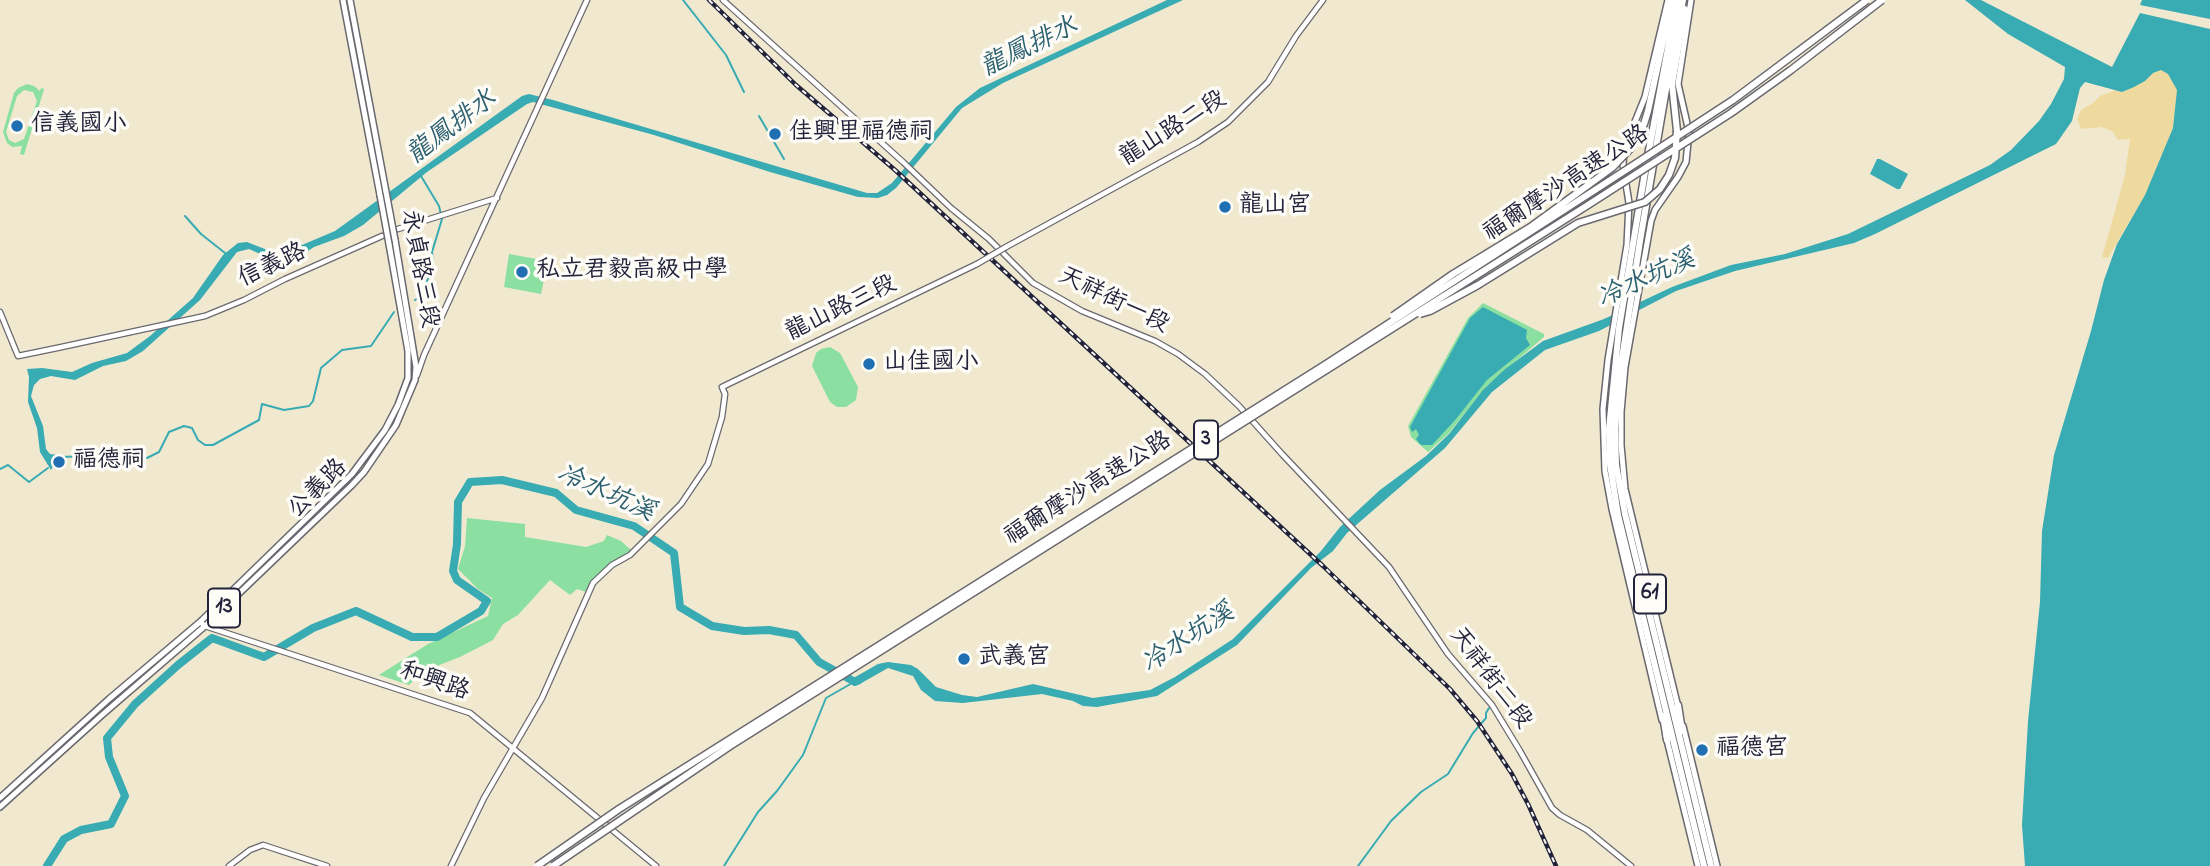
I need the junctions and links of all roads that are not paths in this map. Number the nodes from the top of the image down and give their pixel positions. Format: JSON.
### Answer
{"nodes":[{"id":1,"x":343,"y":0,"type":"edge"},
{"id":2,"x":350,"y":0,"type":"edge"},
{"id":3,"x":587,"y":0,"type":"edge"},
{"id":4,"x":723,"y":0,"type":"edge"},
{"id":5,"x":1323,"y":0,"type":"edge"},
{"id":6,"x":1670,"y":0,"type":"edge"},
{"id":7,"x":1677,"y":0,"type":"edge"},
{"id":8,"x":1687,"y":0,"type":"edge"},
{"id":9,"x":1867,"y":0,"type":"edge"},
{"id":10,"x":1882,"y":0,"type":"edge"},
{"id":11,"x":383,"y":194,"type":"junction"},
{"id":12,"x":497,"y":198,"type":"junction"},
{"id":13,"x":398,"y":229,"type":"dead end"},
{"id":14,"x":382,"y":236,"type":"dead end"},
{"id":15,"x":392,"y":242,"type":"junction"},
{"id":16,"x":977,"y":264,"type":"joint"},
{"id":17,"x":1634,"y":294,"type":"junction"},
{"id":18,"x":0,"y":312,"type":"edge"},
{"id":19,"x":1415,"y":315,"type":"junction"},
{"id":20,"x":1616,"y":330,"type":"junction"},
{"id":21,"x":1323,"y":366,"type":"junction"},
{"id":22,"x":408,"y":378,"type":"joint"},
{"id":23,"x":415,"y":380,"type":"junction"},
{"id":24,"x":1346,"y":520,"type":"joint"},
{"id":25,"x":308,"y":521,"type":"junction"},
{"id":26,"x":202,"y":624,"type":"junction"},
{"id":27,"x":1654,"y":663,"type":"junction"},
{"id":28,"x":1678,"y":705,"type":"junction"},
{"id":29,"x":1667,"y":740,"type":"junction"},
{"id":30,"x":513,"y":748,"type":"junction"},
{"id":31,"x":43,"y":759,"type":"junction"},
{"id":32,"x":49,"y":764,"type":"junction"},
{"id":33,"x":1688,"y":771,"type":"junction"},
{"id":34,"x":0,"y":798,"type":"edge"},
{"id":35,"x":0,"y":807,"type":"edge"},
{"id":36,"x":229,"y":866,"type":"edge"},
{"id":37,"x":327,"y":866,"type":"edge"},
{"id":38,"x":451,"y":866,"type":"edge"},
{"id":39,"x":537,"y":866,"type":"edge"},
{"id":40,"x":553,"y":866,"type":"edge"},
{"id":41,"x":656,"y":866,"type":"edge"},
{"id":42,"x":1631,"y":866,"type":"edge"},
{"id":43,"x":1698,"y":866,"type":"edge"},
{"id":44,"x":1704,"y":866,"type":"edge"},
{"id":45,"x":1711,"y":866,"type":"edge"},
{"id":46,"x":1717,"y":866,"type":"edge"}],
"edges":[{"from":1,"to":11,"type":"main road","name":"永貞路三段","number":"13"},
{"from":2,"to":11,"type":"main road","name":"永貞路三段","number":"13"},
{"from":3,"to":12,"type":"street","name":"公義路"},
{"from":4,"to":24,"type":"street","name":"天祥街一段"},
{"from":5,"to":16,"type":"street","name":"龍山路二段","bridge":true},
{"from":6,"to":20,"type":"main road","number":"61"},
{"from":6,"to":21,"type":"highway","bridge":true},
{"from":7,"to":20,"type":"highway","number":"61"},
{"from":8,"to":17,"type":"highway","number":"61"},
{"from":8,"to":17,"type":"main road","number":"61"},
{"from":8,"to":19,"type":"highway","bridge":true},
{"from":9,"to":21,"type":"highway","name":"福爾摩沙高速公路","number":"3","bridge":true},
{"from":10,"to":19,"type":"highway","name":"福爾摩沙高速公路","number":"3","bridge":true},
{"from":11,"to":15,"type":"main road","name":"永貞路三段","number":"13","bridge":true},
{"from":12,"to":13,"type":"street"},
{"from":12,"to":23,"type":"street","name":"公義路"},
{"from":14,"to":18,"type":"street","name":"信義路"},
{"from":15,"to":22,"type":"main road","name":"永貞路三段","number":"13"},
{"from":15,"to":23,"type":"main road","name":"永貞路三段","number":"13"},
{"from":16,"to":30,"type":"street","name":"龍山路三段"},
{"from":17,"to":28,"type":"main road","number":"61"},
{"from":17,"to":33,"type":"highway","number":"61"},
{"from":19,"to":40,"type":"highway","name":"福爾摩沙高速公路","number":"3","bridge":true},
{"from":20,"to":27,"type":"highway","number":"61"},
{"from":20,"to":29,"type":"main road","number":"61"},
{"from":21,"to":39,"type":"highway","name":"福爾摩沙高速公路","number":"3","bridge":true},
{"from":22,"to":25,"type":"main road","name":"公義路","number":"13"},
{"from":23,"to":25,"type":"main road","name":"公義路","number":"13"},
{"from":24,"to":42,"type":"street","name":"天祥街二段"},
{"from":25,"to":26,"type":"main road","name":"公義路","number":"13"},
{"from":26,"to":30,"type":"street","name":"和興路"},
{"from":26,"to":31,"type":"main road","name":"公義路","number":"13"},
{"from":26,"to":32,"type":"main road","name":"公義路","number":"13"},
{"from":27,"to":29,"type":"highway"},
{"from":27,"to":44,"type":"highway","number":"61"},
{"from":28,"to":33,"type":"highway"},
{"from":28,"to":46,"type":"main road","number":"61"},
{"from":29,"to":43,"type":"main road","number":"61"},
{"from":30,"to":38,"type":"street"},
{"from":30,"to":41,"type":"street","name":"和興路"},
{"from":31,"to":32,"type":"main road"},
{"from":31,"to":34,"type":"main road","name":"公義路","number":"13"},
{"from":32,"to":35,"type":"main road","name":"公義路","number":"13"},
{"from":33,"to":45,"type":"highway","number":"61"},
{"from":36,"to":37,"type":"street"}]}
